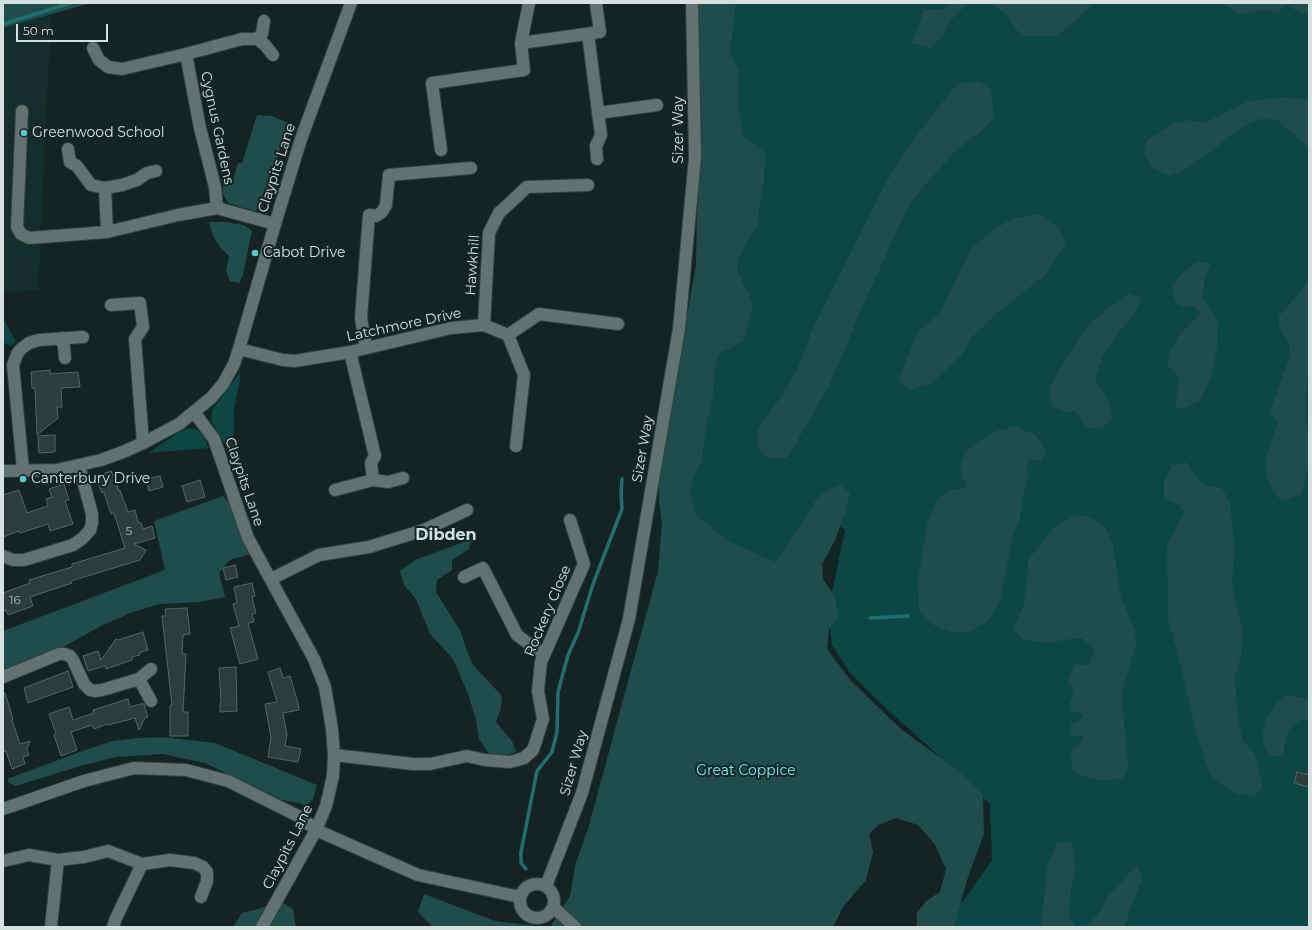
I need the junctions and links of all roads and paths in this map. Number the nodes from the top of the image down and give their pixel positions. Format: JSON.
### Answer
{"nodes":[{"id":1,"x":351,"y":3,"type":"edge"},
{"id":2,"x":529,"y":3,"type":"edge"},
{"id":3,"x":596,"y":3,"type":"edge"},
{"id":4,"x":692,"y":3,"type":"edge"},
{"id":5,"x":264,"y":21,"type":"dead end"},
{"id":6,"x":594,"y":33,"type":"junction"},
{"id":7,"x":257,"y":39,"type":"junction"},
{"id":8,"x":521,"y":43,"type":"junction"},
{"id":9,"x":93,"y":48,"type":"dead end"},
{"id":10,"x":186,"y":54,"type":"junction"},
{"id":11,"x":273,"y":55,"type":"dead end"},
{"id":12,"x":658,"y":105,"type":"dead end"},
{"id":13,"x":22,"y":112,"type":"dead end"},
{"id":14,"x":598,"y":113,"type":"junction"},
{"id":15,"x":68,"y":150,"type":"dead end"},
{"id":16,"x":441,"y":150,"type":"dead end"},
{"id":17,"x":597,"y":159,"type":"dead end"},
{"id":18,"x":472,"y":168,"type":"dead end"},
{"id":19,"x":156,"y":171,"type":"dead end"},
{"id":20,"x":588,"y":185,"type":"dead end"},
{"id":21,"x":104,"y":188,"type":"junction"},
{"id":22,"x":217,"y":208,"type":"junction"},
{"id":23,"x":275,"y":224,"type":"junction"},
{"id":24,"x":107,"y":232,"type":"junction"},
{"id":25,"x":111,"y":305,"type":"dead end"},
{"id":26,"x":618,"y":324,"type":"dead end"},
{"id":27,"x":484,"y":325,"type":"junction"},
{"id":28,"x":508,"y":335,"type":"junction"},
{"id":29,"x":83,"y":336,"type":"dead end"},
{"id":30,"x":63,"y":338,"type":"junction"},
{"id":31,"x":366,"y":348,"type":"junction"},
{"id":32,"x":239,"y":350,"type":"junction"},
{"id":33,"x":350,"y":352,"type":"junction"},
{"id":34,"x":65,"y":358,"type":"dead end"},
{"id":35,"x":194,"y":412,"type":"junction"},
{"id":36,"x":143,"y":443,"type":"junction"},
{"id":37,"x":516,"y":446,"type":"dead end"},
{"id":38,"x":79,"y":466,"type":"junction"},
{"id":39,"x":23,"y":470,"type":"junction"},
{"id":40,"x":3,"y":471,"type":"edge"},
{"id":41,"x":403,"y":478,"type":"dead end"},
{"id":42,"x":373,"y":480,"type":"junction"},
{"id":43,"x":335,"y":490,"type":"dead end"},
{"id":44,"x":467,"y":510,"type":"dead end"},
{"id":45,"x":570,"y":520,"type":"dead end"},
{"id":46,"x":4,"y":561,"type":"edge"},
{"id":47,"x":464,"y":577,"type":"dead end"},
{"id":48,"x":270,"y":579,"type":"junction"},
{"id":49,"x":544,"y":655,"type":"junction"},
{"id":50,"x":151,"y":669,"type":"dead end"},
{"id":51,"x":3,"y":677,"type":"edge"},
{"id":52,"x":140,"y":679,"type":"junction"},
{"id":53,"x":151,"y":700,"type":"dead end"},
{"id":54,"x":334,"y":755,"type":"junction"},
{"id":55,"x":4,"y":804,"type":"edge"},
{"id":56,"x":316,"y":830,"type":"junction"},
{"id":57,"x":58,"y":860,"type":"junction"},
{"id":58,"x":3,"y":861,"type":"edge"},
{"id":59,"x":142,"y":864,"type":"junction"},
{"id":60,"x":546,"y":886,"type":"junction"},
{"id":61,"x":201,"y":896,"type":"dead end"},
{"id":62,"x":520,"y":897,"type":"junction"},
{"id":63,"x":553,"y":907,"type":"junction"},
{"id":64,"x":51,"y":927,"type":"edge"},
{"id":65,"x":113,"y":927,"type":"edge"},
{"id":66,"x":262,"y":927,"type":"edge"},
{"id":67,"x":575,"y":927,"type":"edge"}],
"edges":[{"from":1,"to":23,"type":"street","name":"Claypits Lane"},
{"from":2,"to":8,"type":"street"},
{"from":3,"to":6,"type":"street"},
{"from":4,"to":60,"type":"street","name":"Sizer Way"},
{"from":5,"to":7,"type":"street"},
{"from":6,"to":8,"type":"street"},
{"from":6,"to":14,"type":"street"},
{"from":7,"to":10,"type":"street"},
{"from":7,"to":11,"type":"street"},
{"from":8,"to":16,"type":"street"},
{"from":9,"to":10,"type":"street"},
{"from":10,"to":22,"type":"street","name":"Cygnus Gardens"},
{"from":12,"to":14,"type":"street"},
{"from":13,"to":24,"type":"street"},
{"from":14,"to":17,"type":"street"},
{"from":15,"to":21,"type":"street"},
{"from":18,"to":31,"type":"street"},
{"from":19,"to":21,"type":"street"},
{"from":20,"to":27,"type":"street","name":"Hawkhill"},
{"from":21,"to":24,"type":"street"},
{"from":22,"to":23,"type":"street"},
{"from":22,"to":24,"type":"street"},
{"from":23,"to":32,"type":"street","name":"Claypits Lane"},
{"from":25,"to":36,"type":"street"},
{"from":26,"to":28,"type":"street"},
{"from":27,"to":28,"type":"street","name":"Latchmore Drive"},
{"from":27,"to":31,"type":"street","name":"Latchmore Drive"},
{"from":28,"to":37,"type":"street"},
{"from":29,"to":30,"type":"street"},
{"from":30,"to":34,"type":"street"},
{"from":30,"to":39,"type":"street"},
{"from":31,"to":33,"type":"street","name":"Latchmore Drive"},
{"from":32,"to":33,"type":"street","name":"Latchmore Drive"},
{"from":32,"to":35,"type":"street","name":"Claypits Lane"},
{"from":33,"to":42,"type":"street"},
{"from":35,"to":36,"type":"street"},
{"from":35,"to":48,"type":"street","name":"Claypits Lane"},
{"from":36,"to":38,"type":"street"},
{"from":38,"to":39,"type":"street"},
{"from":38,"to":46,"type":"street"},
{"from":39,"to":40,"type":"street"},
{"from":41,"to":42,"type":"street"},
{"from":42,"to":43,"type":"street"},
{"from":44,"to":48,"type":"street"},
{"from":45,"to":49,"type":"street","name":"Rockery Close"},
{"from":47,"to":49,"type":"street"},
{"from":48,"to":54,"type":"street","name":"Claypits Lane"},
{"from":49,"to":54,"type":"street","name":"Rockery Close"},
{"from":50,"to":52,"type":"street"},
{"from":51,"to":52,"type":"street"},
{"from":52,"to":53,"type":"street"},
{"from":54,"to":56,"type":"street","name":"Claypits Lane"},
{"from":55,"to":56,"type":"street"},
{"from":56,"to":62,"type":"street"},
{"from":56,"to":66,"type":"street","name":"Claypits Lane"},
{"from":57,"to":58,"type":"street"},
{"from":57,"to":59,"type":"street"},
{"from":57,"to":64,"type":"street"},
{"from":59,"to":61,"type":"street"},
{"from":59,"to":65,"type":"street"},
{"from":60,"to":62,"type":"street"},
{"from":60,"to":63,"type":"street"},
{"from":62,"to":63,"type":"street"},
{"from":63,"to":67,"type":"street"}]}
